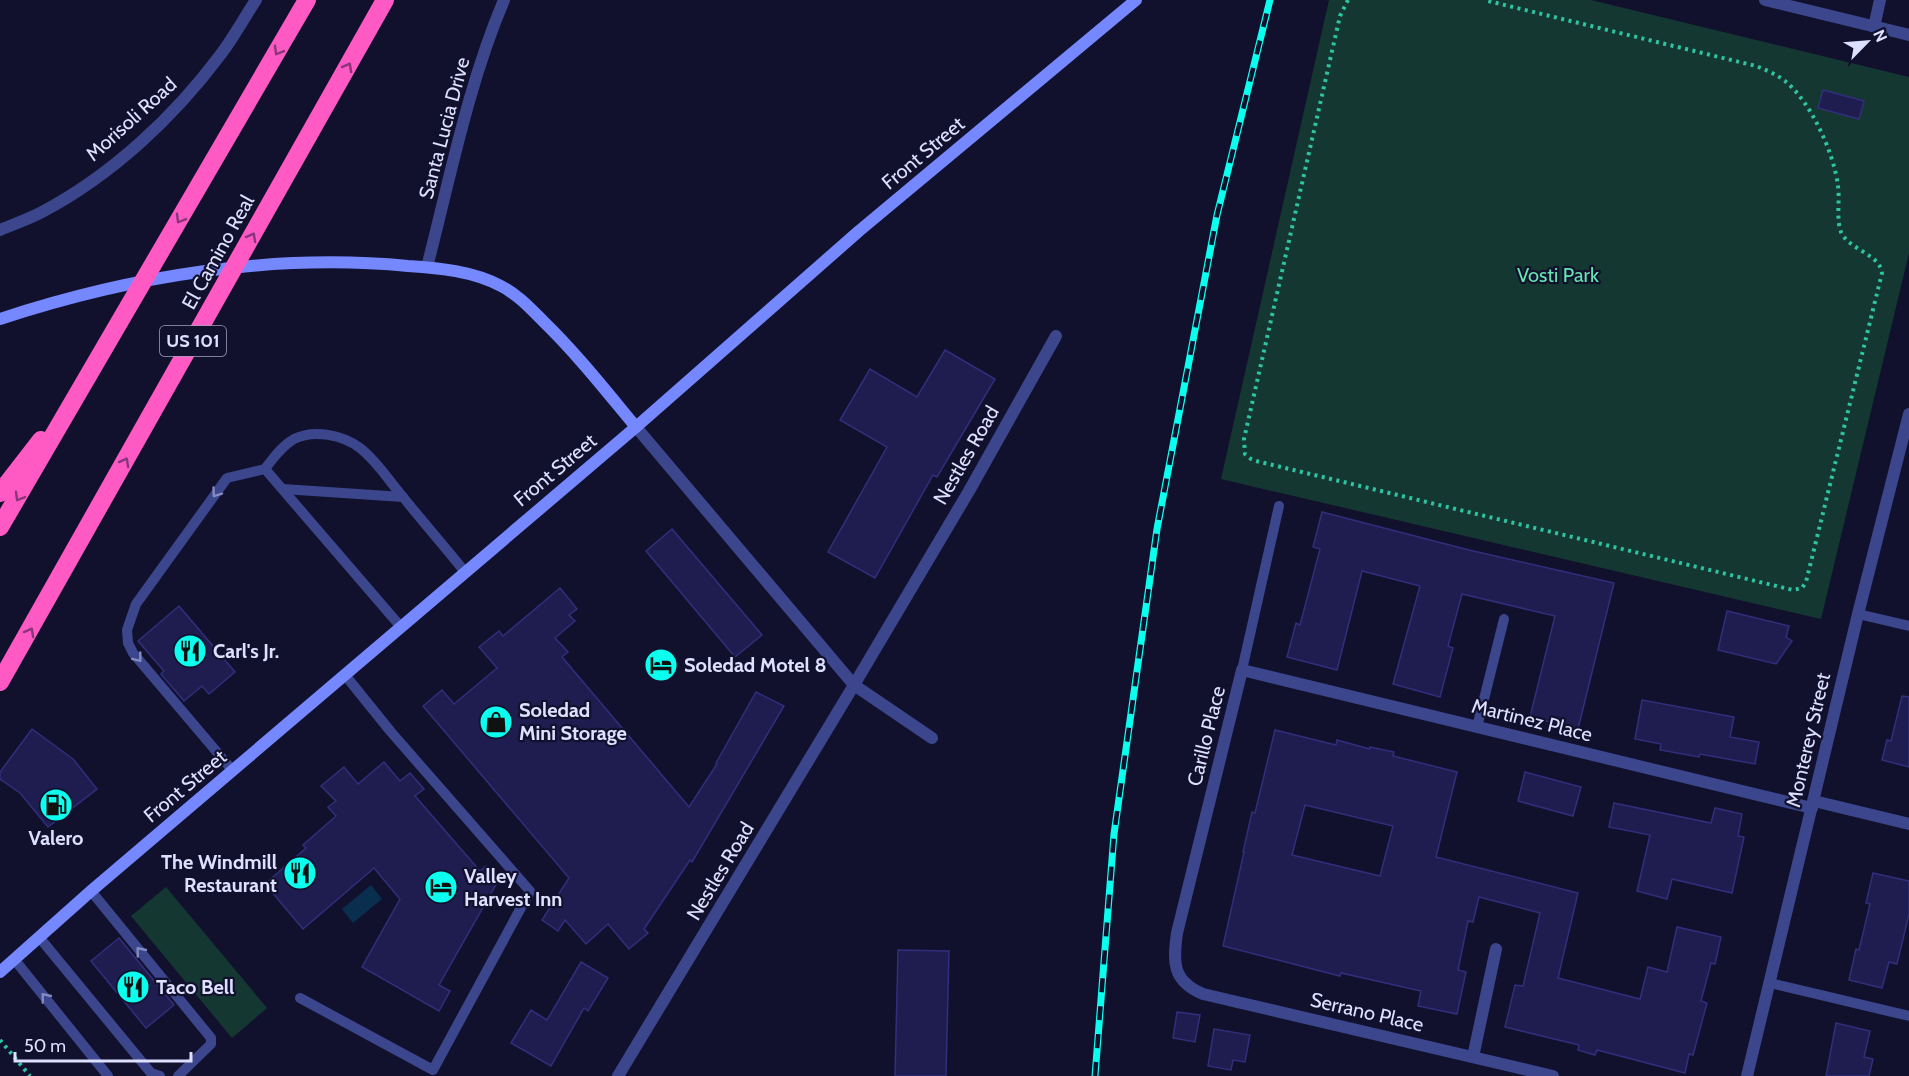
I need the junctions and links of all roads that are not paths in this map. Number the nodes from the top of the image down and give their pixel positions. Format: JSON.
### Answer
{"nodes":[{"id":1,"x":255,"y":0,"type":"edge"},
{"id":2,"x":307,"y":0,"type":"edge"},
{"id":3,"x":386,"y":0,"type":"edge"},
{"id":4,"x":504,"y":0,"type":"edge"},
{"id":5,"x":1136,"y":0,"type":"edge"},
{"id":6,"x":1765,"y":0,"type":"edge"},
{"id":7,"x":1880,"y":0,"type":"edge"},
{"id":8,"x":1874,"y":27,"type":"junction"},
{"id":9,"x":1909,"y":35,"type":"edge"},
{"id":10,"x":0,"y":230,"type":"edge"},
{"id":11,"x":427,"y":267,"type":"junction"},
{"id":12,"x":0,"y":319,"type":"edge"},
{"id":13,"x":1056,"y":336,"type":"dead end"},
{"id":14,"x":81,"y":389,"type":"junction"},
{"id":15,"x":1909,"y":414,"type":"edge"},
{"id":16,"x":636,"y":427,"type":"junction"},
{"id":17,"x":1907,"y":430,"type":"edge"},
{"id":18,"x":265,"y":469,"type":"junction"},
{"id":19,"x":283,"y":489,"type":"junction"},
{"id":20,"x":0,"y":493,"type":"edge"},
{"id":21,"x":403,"y":497,"type":"junction"},
{"id":22,"x":1279,"y":506,"type":"dead end"},
{"id":23,"x":0,"y":527,"type":"edge"},
{"id":24,"x":465,"y":572,"type":"junction"},
{"id":25,"x":1858,"y":614,"type":"junction"},
{"id":26,"x":1504,"y":619,"type":"dead end"},
{"id":27,"x":1909,"y":626,"type":"edge"},
{"id":28,"x":401,"y":627,"type":"junction"},
{"id":29,"x":1242,"y":670,"type":"junction"},
{"id":30,"x":345,"y":675,"type":"junction"},
{"id":31,"x":0,"y":682,"type":"edge"},
{"id":32,"x":854,"y":685,"type":"junction"},
{"id":33,"x":1477,"y":727,"type":"junction"},
{"id":34,"x":932,"y":738,"type":"dead end"},
{"id":35,"x":234,"y":771,"type":"junction"},
{"id":36,"x":1813,"y":805,"type":"junction"},
{"id":37,"x":1909,"y":824,"type":"edge"},
{"id":38,"x":91,"y":891,"type":"junction"},
{"id":39,"x":39,"y":937,"type":"junction"},
{"id":40,"x":1496,"y":949,"type":"dead end"},
{"id":41,"x":14,"y":959,"type":"junction"},
{"id":42,"x":0,"y":972,"type":"edge"},
{"id":43,"x":1178,"y":975,"type":"joint"},
{"id":44,"x":1770,"y":983,"type":"junction"},
{"id":45,"x":300,"y":998,"type":"dead end"},
{"id":46,"x":1909,"y":1016,"type":"edge"},
{"id":47,"x":1473,"y":1057,"type":"junction"},
{"id":48,"x":108,"y":1076,"type":"edge"},
{"id":49,"x":159,"y":1076,"type":"edge"},
{"id":50,"x":178,"y":1076,"type":"edge"},
{"id":51,"x":618,"y":1076,"type":"edge"},
{"id":52,"x":1553,"y":1076,"type":"edge"},
{"id":53,"x":1747,"y":1076,"type":"edge"}],
"edges":[{"from":1,"to":10,"type":"street","name":"Morisoli Road"},
{"from":2,"to":14,"type":"highway","one_way":true},
{"from":31,"to":3,"type":"highway","name":"El Camino Real","number":"US 101","one_way":true},
{"from":4,"to":11,"type":"street","name":"Santa Lucia Drive"},
{"from":5,"to":16,"type":"main road","name":"Front Street"},
{"from":6,"to":8,"type":"street"},
{"from":7,"to":8,"type":"street"},
{"from":8,"to":9,"type":"street"},
{"from":11,"to":12,"type":"main road"},
{"from":11,"to":16,"type":"main road"},
{"from":13,"to":32,"type":"street","name":"Nestles Road"},
{"from":14,"to":20,"type":"highway"},
{"from":14,"to":23,"type":"highway","one_way":true},
{"from":15,"to":17,"type":"street","name":"Monterey Street"},
{"from":16,"to":24,"type":"main road","name":"Front Street"},
{"from":16,"to":32,"type":"street"},
{"from":17,"to":25,"type":"street","name":"Monterey Street"},
{"from":18,"to":19,"type":"lane"},
{"from":18,"to":21,"type":"lane"},
{"from":18,"to":35,"type":"lane","one_way":true},
{"from":19,"to":21,"type":"lane"},
{"from":19,"to":28,"type":"lane"},
{"from":21,"to":24,"type":"lane"},
{"from":22,"to":29,"type":"lane","name":"Carillo Place"},
{"from":24,"to":28,"type":"main road","name":"Front Street"},
{"from":25,"to":27,"type":"lane"},
{"from":25,"to":36,"type":"street","name":"Monterey Street"},
{"from":26,"to":33,"type":"lane"},
{"from":28,"to":30,"type":"main road","name":"Front Street"},
{"from":29,"to":33,"type":"street","name":"Martinez Place"},
{"from":29,"to":43,"type":"street","name":"Carillo Place"},
{"from":30,"to":35,"type":"main road","name":"Front Street"},
{"from":30,"to":45,"type":"lane"},
{"from":32,"to":34,"type":"street"},
{"from":32,"to":51,"type":"street","name":"Nestles Road"},
{"from":33,"to":36,"type":"street","name":"Martinez Place"},
{"from":35,"to":38,"type":"main road","name":"Front Street"},
{"from":36,"to":37,"type":"street","name":"Martinez Place"},
{"from":36,"to":44,"type":"street","name":"Monterey Street"},
{"from":38,"to":39,"type":"main road","name":"Front Street"},
{"from":50,"to":38,"type":"lane","one_way":true},
{"from":39,"to":41,"type":"main road","name":"Front Street"},
{"from":39,"to":49,"type":"lane"},
{"from":40,"to":47,"type":"street"},
{"from":41,"to":42,"type":"main road","name":"Front Street"},
{"from":48,"to":41,"type":"lane","one_way":true},
{"from":43,"to":47,"type":"street","name":"Serrano Place"},
{"from":44,"to":46,"type":"lane"},
{"from":44,"to":53,"type":"street","name":"Monterey Street"},
{"from":47,"to":52,"type":"street","name":"Serrano Place"}]}
